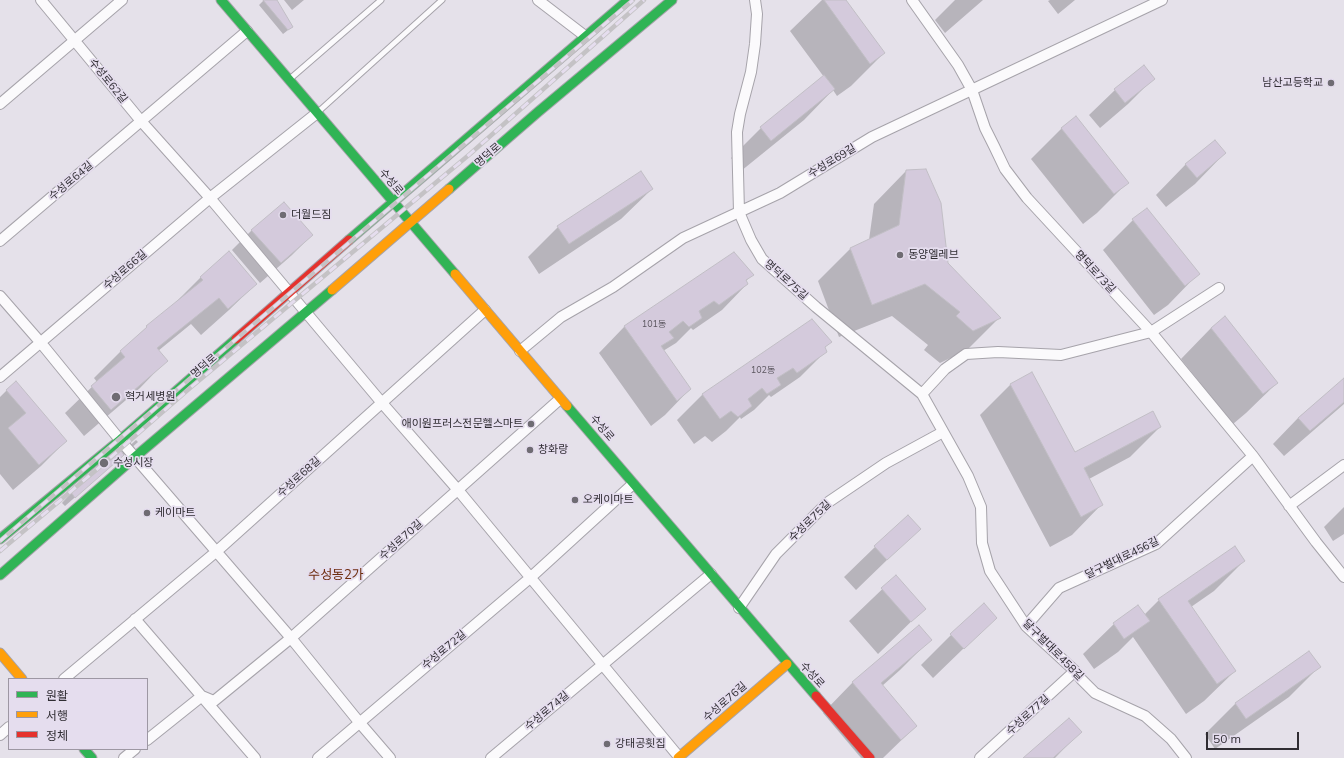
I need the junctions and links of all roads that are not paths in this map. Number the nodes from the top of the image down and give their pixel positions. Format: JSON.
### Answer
{"nodes":[{"id":1,"x":41,"y":0,"type":"edge"},
{"id":2,"x":122,"y":0,"type":"edge"},
{"id":3,"x":220,"y":0,"type":"edge"},
{"id":4,"x":380,"y":0,"type":"edge"},
{"id":5,"x":442,"y":0,"type":"edge"},
{"id":6,"x":538,"y":0,"type":"edge"},
{"id":7,"x":628,"y":0,"type":"edge"},
{"id":8,"x":672,"y":0,"type":"edge"},
{"id":9,"x":755,"y":0,"type":"edge"},
{"id":10,"x":912,"y":0,"type":"edge"},
{"id":11,"x":1162,"y":0,"type":"edge"},
{"id":12,"x":247,"y":31,"type":"junction"},
{"id":13,"x":585,"y":36,"type":"junction"},
{"id":14,"x":75,"y":40,"type":"junction"},
{"id":15,"x":289,"y":80,"type":"junction"},
{"id":16,"x":972,"y":90,"type":"junction"},
{"id":17,"x":0,"y":104,"type":"edge"},
{"id":18,"x":317,"y":113,"type":"junction"},
{"id":19,"x":141,"y":121,"type":"junction"},
{"id":20,"x":210,"y":198,"type":"junction"},
{"id":21,"x":393,"y":202,"type":"junction"},
{"id":22,"x":739,"y":212,"type":"junction"},
{"id":23,"x":410,"y":222,"type":"junction"},
{"id":24,"x":0,"y":241,"type":"edge"},
{"id":25,"x":1219,"y":288,"type":"dead end"},
{"id":26,"x":289,"y":292,"type":"junction"},
{"id":27,"x":0,"y":296,"type":"edge"},
{"id":28,"x":485,"y":310,"type":"junction"},
{"id":29,"x":306,"y":313,"type":"junction"},
{"id":30,"x":1151,"y":332,"type":"junction"},
{"id":31,"x":41,"y":343,"type":"junction"},
{"id":32,"x":520,"y":351,"type":"junction"},
{"id":33,"x":0,"y":377,"type":"edge"},
{"id":34,"x":922,"y":394,"type":"junction"},
{"id":35,"x":560,"y":398,"type":"junction"},
{"id":36,"x":382,"y":403,"type":"junction"},
{"id":37,"x":943,"y":432,"type":"junction"},
{"id":38,"x":120,"y":440,"type":"junction"},
{"id":39,"x":1253,"y":456,"type":"junction"},
{"id":40,"x":135,"y":457,"type":"junction"},
{"id":41,"x":1344,"y":465,"type":"edge"},
{"id":42,"x":633,"y":484,"type":"junction"},
{"id":43,"x":458,"y":490,"type":"junction"},
{"id":44,"x":1289,"y":506,"type":"junction"},
{"id":45,"x":0,"y":539,"type":"edge"},
{"id":46,"x":217,"y":551,"type":"junction"},
{"id":47,"x":711,"y":574,"type":"junction"},
{"id":48,"x":0,"y":575,"type":"edge"},
{"id":49,"x":1344,"y":577,"type":"edge"},
{"id":50,"x":530,"y":578,"type":"junction"},
{"id":51,"x":739,"y":608,"type":"junction"},
{"id":52,"x":135,"y":619,"type":"junction"},
{"id":53,"x":1026,"y":626,"type":"junction"},
{"id":54,"x":291,"y":638,"type":"junction"},
{"id":55,"x":0,"y":653,"type":"edge"},
{"id":56,"x":603,"y":664,"type":"junction"},
{"id":57,"x":787,"y":664,"type":"junction"},
{"id":58,"x":1075,"y":671,"type":"junction"},
{"id":59,"x":21,"y":678,"type":"edge"},
{"id":60,"x":65,"y":678,"type":"edge"},
{"id":61,"x":202,"y":696,"type":"junction"},
{"id":62,"x":359,"y":722,"type":"junction"},
{"id":63,"x":8,"y":728,"type":"edge"},
{"id":64,"x":0,"y":735,"type":"edge"},
{"id":65,"x":148,"y":739,"type":"edge"},
{"id":66,"x":85,"y":750,"type":"edge"},
{"id":67,"x":134,"y":750,"type":"edge"},
{"id":68,"x":679,"y":757,"type":"edge"},
{"id":69,"x":92,"y":758,"type":"edge"},
{"id":70,"x":124,"y":758,"type":"edge"},
{"id":71,"x":254,"y":758,"type":"edge"},
{"id":72,"x":318,"y":758,"type":"edge"},
{"id":73,"x":390,"y":758,"type":"edge"},
{"id":74,"x":491,"y":758,"type":"edge"},
{"id":75,"x":870,"y":758,"type":"edge"},
{"id":76,"x":980,"y":758,"type":"edge"},
{"id":77,"x":1186,"y":758,"type":"edge"}],
"edges":[{"from":1,"to":14,"type":"street","name":"수성로62길"},
{"from":2,"to":14,"type":"street"},
{"from":3,"to":12,"type":"main road","name":"수성로"},
{"from":4,"to":15,"type":"lane"},
{"from":5,"to":18,"type":"lane"},
{"from":6,"to":13,"type":"street"},
{"from":7,"to":13,"type":"main road","name":"명덕로"},
{"from":8,"to":23,"type":"main road","name":"명덕로"},
{"from":9,"to":22,"type":"street","name":"명덕로75길"},
{"from":10,"to":16,"type":"street","name":"명덕로73길"},
{"from":11,"to":16,"type":"street","name":"수성로69길"},
{"from":12,"to":15,"type":"main road","name":"수성로"},
{"from":12,"to":19,"type":"street","name":"수성로64길"},
{"from":13,"to":21,"type":"main road","name":"명덕로"},
{"from":14,"to":17,"type":"street"},
{"from":14,"to":19,"type":"street","name":"수성로62길"},
{"from":15,"to":18,"type":"main road","name":"수성로"},
{"from":16,"to":22,"type":"street","name":"수성로69길"},
{"from":16,"to":30,"type":"street","name":"명덕로73길"},
{"from":18,"to":20,"type":"street","name":"수성로66길"},
{"from":18,"to":21,"type":"main road","name":"수성로"},
{"from":19,"to":20,"type":"street"},
{"from":19,"to":24,"type":"street","name":"수성로64길"},
{"from":20,"to":26,"type":"street"},
{"from":20,"to":31,"type":"street","name":"수성로66길"},
{"from":21,"to":23,"type":"main road","name":"수성로"},
{"from":21,"to":26,"type":"main road","name":"명덕로"},
{"from":22,"to":32,"type":"street","name":"수성로69길"},
{"from":22,"to":34,"type":"street","name":"명덕로75길"},
{"from":23,"to":28,"type":"main road","name":"수성로"},
{"from":23,"to":29,"type":"main road","name":"명덕로"},
{"from":25,"to":30,"type":"street"},
{"from":26,"to":29,"type":"street"},
{"from":26,"to":38,"type":"main road","name":"명덕로"},
{"from":27,"to":31,"type":"street"},
{"from":28,"to":32,"type":"main road","name":"수성로"},
{"from":28,"to":36,"type":"street","name":"수성로68길"},
{"from":29,"to":36,"type":"street"},
{"from":29,"to":40,"type":"main road","name":"명덕로"},
{"from":30,"to":34,"type":"street"},
{"from":30,"to":39,"type":"street"},
{"from":31,"to":33,"type":"street","name":"수성로66길"},
{"from":31,"to":38,"type":"street"},
{"from":32,"to":35,"type":"main road","name":"수성로"},
{"from":34,"to":37,"type":"street","name":"달구벌대로458길"},
{"from":35,"to":42,"type":"main road","name":"수성로"},
{"from":35,"to":43,"type":"street","name":"수성로70길"},
{"from":36,"to":43,"type":"street"},
{"from":36,"to":46,"type":"street","name":"수성로68길"},
{"from":37,"to":51,"type":"street","name":"수성로75길"},
{"from":37,"to":53,"type":"street","name":"달구벌대로458길"},
{"from":38,"to":40,"type":"street"},
{"from":38,"to":45,"type":"main road","name":"명덕로"},
{"from":39,"to":44,"type":"street"},
{"from":39,"to":53,"type":"street","name":"달구벌대로456길"},
{"from":40,"to":46,"type":"street"},
{"from":40,"to":48,"type":"main road","name":"명덕로"},
{"from":41,"to":44,"type":"street"},
{"from":42,"to":47,"type":"main road","name":"수성로"},
{"from":42,"to":50,"type":"street","name":"수성로72길"},
{"from":43,"to":50,"type":"street"},
{"from":43,"to":54,"type":"street","name":"수성로70길"},
{"from":44,"to":49,"type":"street"},
{"from":46,"to":52,"type":"street","name":"수성로68길"},
{"from":46,"to":54,"type":"street"},
{"from":47,"to":51,"type":"main road","name":"수성로"},
{"from":47,"to":56,"type":"street","name":"수성로74길"},
{"from":50,"to":56,"type":"street"},
{"from":50,"to":62,"type":"street","name":"수성로72길"},
{"from":51,"to":57,"type":"main road","name":"수성로"},
{"from":52,"to":60,"type":"street","name":"수성로68길"},
{"from":52,"to":61,"type":"street"},
{"from":53,"to":58,"type":"street","name":"달구벌대로458길"},
{"from":54,"to":61,"type":"street","name":"수성로70길"},
{"from":54,"to":62,"type":"street"},
{"from":55,"to":59,"type":"main road"},
{"from":56,"to":68,"type":"street"},
{"from":56,"to":74,"type":"street","name":"수성로74길"},
{"from":57,"to":68,"type":"main road","name":"수성로76길"},
{"from":57,"to":75,"type":"main road","name":"수성로"},
{"from":58,"to":76,"type":"street","name":"수성로77길"},
{"from":58,"to":77,"type":"street","name":"달구벌대로458길"},
{"from":61,"to":65,"type":"street"},
{"from":61,"to":71,"type":"street"},
{"from":62,"to":72,"type":"street","name":"수성로72길"},
{"from":62,"to":73,"type":"street"},
{"from":63,"to":64,"type":"street"},
{"from":66,"to":69,"type":"main road"},
{"from":67,"to":70,"type":"street"}]}
